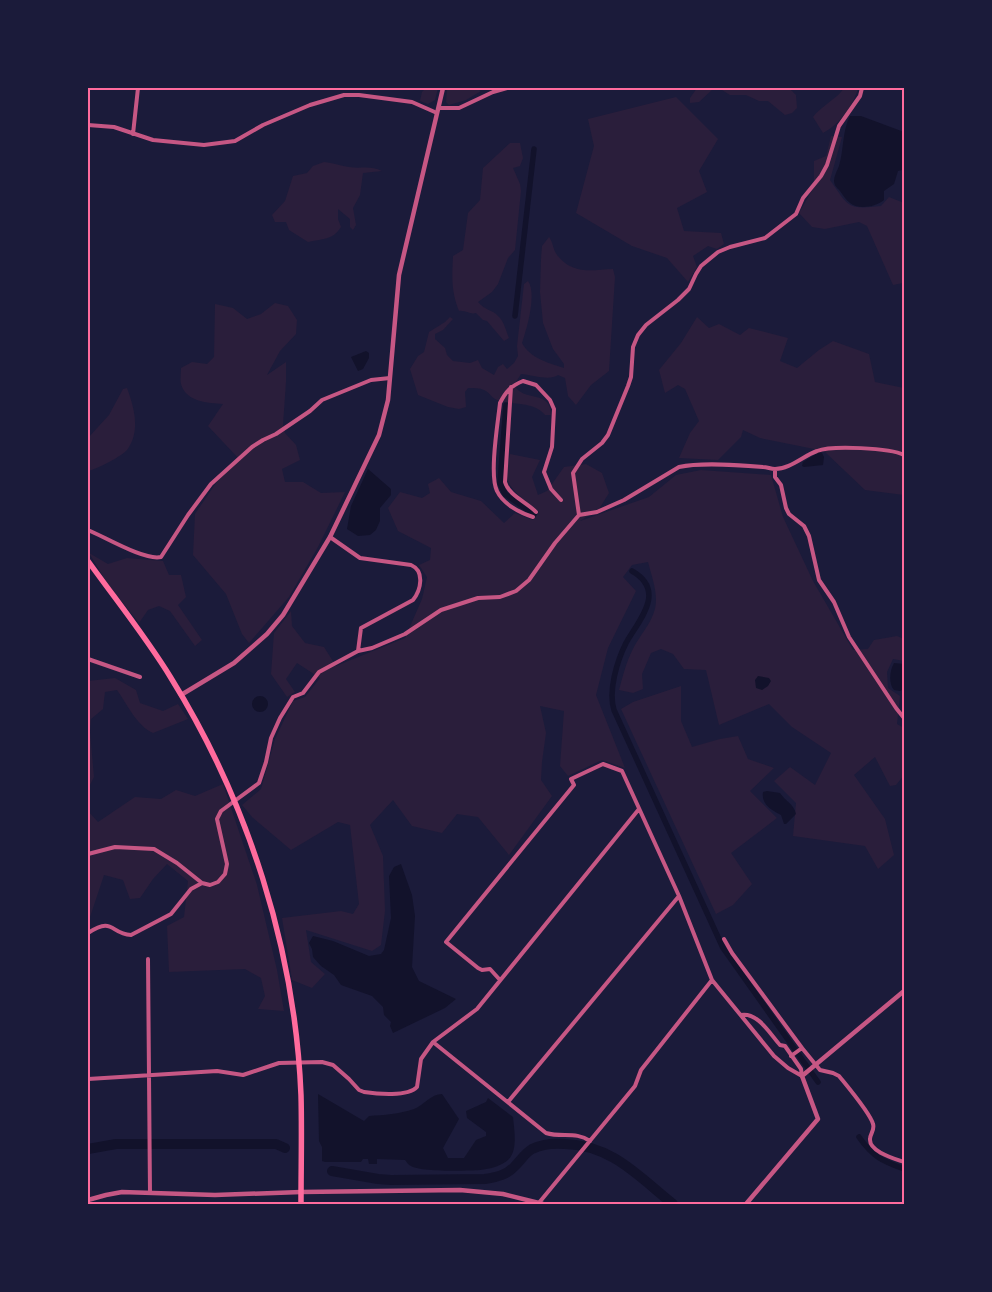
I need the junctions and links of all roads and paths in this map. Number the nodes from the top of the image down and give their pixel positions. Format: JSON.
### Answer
{"nodes":[{"id":1,"x":138,"y":88,"type":"edge"},
{"id":2,"x":443,"y":88,"type":"edge"},
{"id":3,"x":507,"y":88,"type":"edge"},
{"id":4,"x":862,"y":88,"type":"edge"},
{"id":5,"x":439,"y":108,"type":"junction"},
{"id":6,"x":437,"y":113,"type":"junction"},
{"id":7,"x":88,"y":125,"type":"edge"},
{"id":8,"x":133,"y":134,"type":"junction"},
{"id":9,"x":390,"y":378,"type":"junction"},
{"id":10,"x":511,"y":386,"type":"junction"},
{"id":11,"x":904,"y":455,"type":"edge"},
{"id":12,"x":775,"y":469,"type":"junction"},
{"id":13,"x":562,"y":500,"type":"dead end"},
{"id":14,"x":536,"y":512,"type":"dead end"},
{"id":15,"x":579,"y":515,"type":"junction"},
{"id":16,"x":533,"y":517,"type":"dead end"},
{"id":17,"x":88,"y":530,"type":"edge"},
{"id":18,"x":330,"y":537,"type":"junction"},
{"id":19,"x":88,"y":561,"type":"edge"},
{"id":20,"x":358,"y":651,"type":"junction"},
{"id":21,"x":88,"y":659,"type":"edge"},
{"id":22,"x":140,"y":677,"type":"dead end"},
{"id":23,"x":181,"y":695,"type":"junction"},
{"id":24,"x":904,"y":718,"type":"edge"},
{"id":25,"x":639,"y":809,"type":"junction"},
{"id":26,"x":88,"y":854,"type":"edge"},
{"id":27,"x":202,"y":883,"type":"junction"},
{"id":28,"x":679,"y":896,"type":"junction"},
{"id":29,"x":88,"y":933,"type":"edge"},
{"id":30,"x":724,"y":939,"type":"dead end"},
{"id":31,"x":148,"y":960,"type":"dead end"},
{"id":32,"x":500,"y":980,"type":"junction"},
{"id":33,"x":712,"y":980,"type":"junction"},
{"id":34,"x":904,"y":991,"type":"edge"},
{"id":35,"x":741,"y":1015,"type":"junction"},
{"id":36,"x":433,"y":1042,"type":"junction"},
{"id":37,"x":802,"y":1048,"type":"junction"},
{"id":38,"x":791,"y":1056,"type":"junction"},
{"id":39,"x":298,"y":1064,"type":"junction"},
{"id":40,"x":815,"y":1066,"type":"junction"},
{"id":41,"x":804,"y":1074,"type":"junction"},
{"id":42,"x":150,"y":1075,"type":"junction"},
{"id":43,"x":88,"y":1079,"type":"edge"},
{"id":44,"x":508,"y":1102,"type":"junction"},
{"id":45,"x":589,"y":1142,"type":"junction"},
{"id":46,"x":904,"y":1162,"type":"edge"},
{"id":47,"x":301,"y":1192,"type":"junction"},
{"id":48,"x":150,"y":1193,"type":"junction"},
{"id":49,"x":88,"y":1200,"type":"edge"},
{"id":50,"x":301,"y":1204,"type":"edge"},
{"id":51,"x":540,"y":1204,"type":"edge"},
{"id":52,"x":746,"y":1204,"type":"edge"}],
"edges":[{"from":1,"to":8,"type":"street"},
{"from":2,"to":5,"type":"street"},
{"from":3,"to":5,"type":"street"},
{"from":4,"to":15,"type":"street"},
{"from":5,"to":6,"type":"street"},
{"from":6,"to":8,"type":"street"},
{"from":6,"to":9,"type":"street"},
{"from":7,"to":8,"type":"street"},
{"from":9,"to":17,"type":"street"},
{"from":9,"to":18,"type":"street"},
{"from":10,"to":13,"type":"street"},
{"from":10,"to":14,"type":"street"},
{"from":10,"to":16,"type":"street"},
{"from":11,"to":12,"type":"street"},
{"from":12,"to":15,"type":"street"},
{"from":12,"to":24,"type":"street"},
{"from":15,"to":20,"type":"street"},
{"from":18,"to":20,"type":"street"},
{"from":18,"to":23,"type":"street"},
{"from":19,"to":23,"type":"highway"},
{"from":20,"to":27,"type":"street"},
{"from":21,"to":22,"type":"street"},
{"from":23,"to":39,"type":"highway"},
{"from":25,"to":28,"type":"street"},
{"from":25,"to":32,"type":"street"},
{"from":25,"to":32,"type":"street"},
{"from":26,"to":27,"type":"street"},
{"from":27,"to":29,"type":"street"},
{"from":28,"to":33,"type":"street"},
{"from":28,"to":44,"type":"street"},
{"from":30,"to":37,"type":"street"},
{"from":31,"to":42,"type":"street"},
{"from":32,"to":36,"type":"street"},
{"from":33,"to":35,"type":"street"},
{"from":33,"to":45,"type":"street"},
{"from":34,"to":40,"type":"street"},
{"from":35,"to":38,"type":"street"},
{"from":35,"to":41,"type":"street"},
{"from":36,"to":39,"type":"street"},
{"from":36,"to":44,"type":"street"},
{"from":37,"to":38,"type":"street"},
{"from":37,"to":40,"type":"street"},
{"from":38,"to":41,"type":"street"},
{"from":39,"to":42,"type":"street"},
{"from":39,"to":47,"type":"highway"},
{"from":40,"to":41,"type":"street"},
{"from":40,"to":46,"type":"street"},
{"from":41,"to":52,"type":"street"},
{"from":42,"to":43,"type":"street"},
{"from":42,"to":48,"type":"street"},
{"from":44,"to":45,"type":"street"},
{"from":45,"to":51,"type":"street"},
{"from":47,"to":48,"type":"street"},
{"from":47,"to":50,"type":"highway"},
{"from":47,"to":51,"type":"street"},
{"from":48,"to":49,"type":"street"}]}
